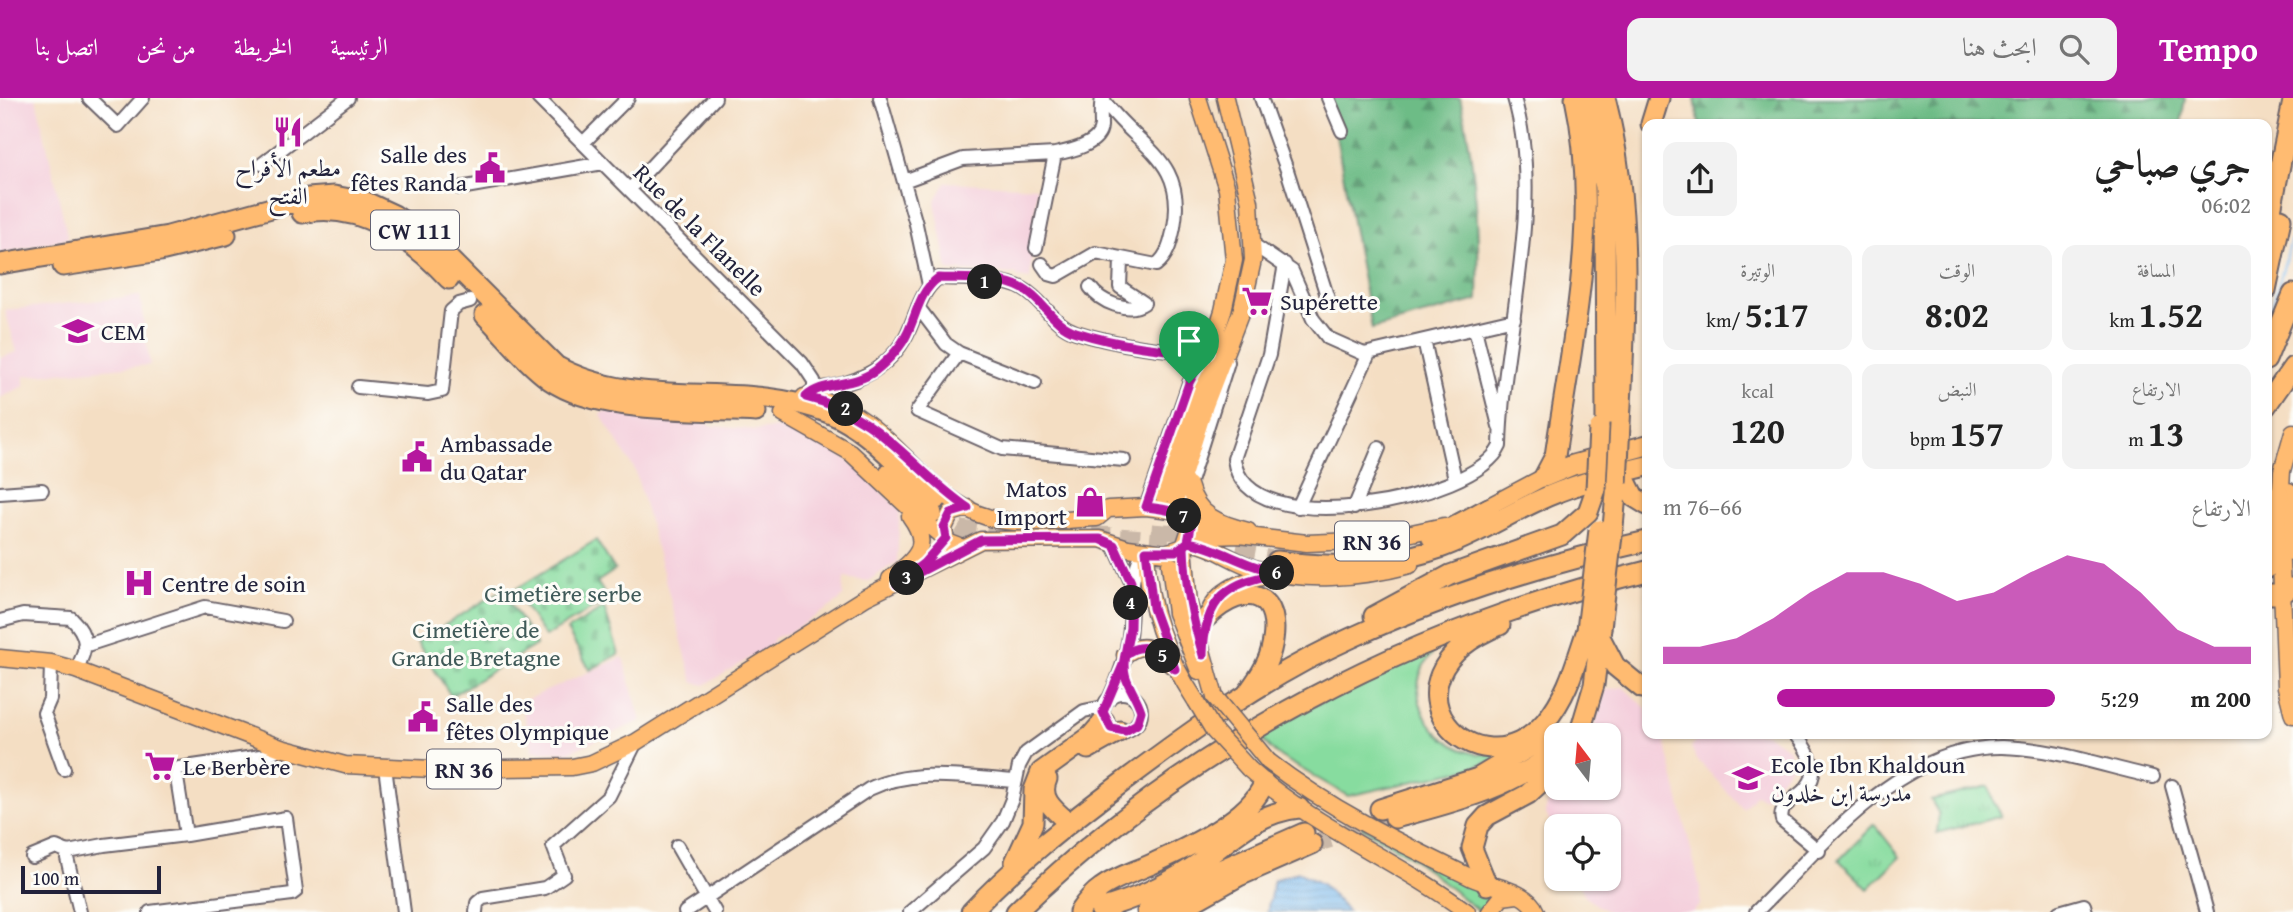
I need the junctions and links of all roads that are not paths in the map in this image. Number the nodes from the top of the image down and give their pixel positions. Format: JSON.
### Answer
{"nodes":[{"id":1,"x":89,"y":98,"type":"edge"},
{"id":2,"x":143,"y":98,"type":"edge"},
{"id":3,"x":348,"y":98,"type":"edge"},
{"id":4,"x":538,"y":98,"type":"edge"},
{"id":5,"x":628,"y":98,"type":"edge"},
{"id":6,"x":715,"y":98,"type":"edge"},
{"id":7,"x":880,"y":98,"type":"edge"},
{"id":8,"x":1102,"y":98,"type":"edge"},
{"id":9,"x":1198,"y":98,"type":"edge"},
{"id":10,"x":1225,"y":98,"type":"edge"},
{"id":11,"x":1261,"y":98,"type":"edge"},
{"id":12,"x":1328,"y":98,"type":"edge"},
{"id":13,"x":1514,"y":98,"type":"edge"},
{"id":14,"x":1575,"y":98,"type":"edge"},
{"id":15,"x":1588,"y":98,"type":"edge"},
{"id":16,"x":1605,"y":98,"type":"edge"},
{"id":17,"x":1612,"y":98,"type":"edge"},
{"id":18,"x":1659,"y":98,"type":"edge"},
{"id":19,"x":2293,"y":101,"type":"edge"},
{"id":20,"x":1112,"y":112,"type":"junction"},
{"id":21,"x":1653,"y":119,"type":"edge"},
{"id":22,"x":1101,"y":129,"type":"junction"},
{"id":23,"x":1342,"y":131,"type":"dead end"},
{"id":24,"x":583,"y":143,"type":"junction"},
{"id":25,"x":1055,"y":154,"type":"junction"},
{"id":26,"x":1616,"y":155,"type":"junction"},
{"id":27,"x":2293,"y":158,"type":"edge"},
{"id":28,"x":603,"y":163,"type":"junction"},
{"id":29,"x":262,"y":164,"type":"dead end"},
{"id":30,"x":904,"y":181,"type":"junction"},
{"id":31,"x":460,"y":188,"type":"dead end"},
{"id":32,"x":630,"y":189,"type":"junction"},
{"id":33,"x":2272,"y":205,"type":"edge"},
{"id":34,"x":1614,"y":207,"type":"junction"},
{"id":35,"x":1254,"y":245,"type":"junction"},
{"id":36,"x":1036,"y":248,"type":"dead end"},
{"id":37,"x":1121,"y":260,"type":"junction"},
{"id":38,"x":2272,"y":261,"type":"edge"},
{"id":39,"x":0,"y":264,"type":"edge"},
{"id":40,"x":1042,"y":264,"type":"dead end"},
{"id":41,"x":1285,"y":264,"type":"junction"},
{"id":42,"x":0,"y":276,"type":"edge"},
{"id":43,"x":929,"y":285,"type":"junction"},
{"id":44,"x":1090,"y":287,"type":"dead end"},
{"id":45,"x":2293,"y":294,"type":"edge"},
{"id":46,"x":470,"y":301,"type":"junction"},
{"id":47,"x":1329,"y":302,"type":"dead end"},
{"id":48,"x":918,"y":307,"type":"junction"},
{"id":49,"x":1242,"y":309,"type":"junction"},
{"id":50,"x":1514,"y":319,"type":"junction"},
{"id":51,"x":1475,"y":328,"type":"junction"},
{"id":52,"x":1424,"y":340,"type":"junction"},
{"id":53,"x":2272,"y":345,"type":"edge"},
{"id":54,"x":1209,"y":352,"type":"junction"},
{"id":55,"x":959,"y":353,"type":"junction"},
{"id":56,"x":1369,"y":354,"type":"junction"},
{"id":57,"x":2293,"y":367,"type":"edge"},
{"id":58,"x":1035,"y":383,"type":"dead end"},
{"id":59,"x":358,"y":387,"type":"dead end"},
{"id":60,"x":810,"y":393,"type":"junction"},
{"id":61,"x":2272,"y":397,"type":"edge"},
{"id":62,"x":784,"y":408,"type":"junction"},
{"id":63,"x":1500,"y":433,"type":"junction"},
{"id":64,"x":2292,"y":435,"type":"edge"},
{"id":65,"x":1642,"y":446,"type":"edge"},
{"id":66,"x":1379,"y":448,"type":"dead end"},
{"id":67,"x":1642,"y":458,"type":"edge"},
{"id":68,"x":1124,"y":460,"type":"dead end"},
{"id":69,"x":1642,"y":467,"type":"edge"},
{"id":70,"x":1544,"y":477,"type":"junction"},
{"id":71,"x":1455,"y":479,"type":"junction"},
{"id":72,"x":1189,"y":485,"type":"junction"},
{"id":73,"x":1610,"y":485,"type":"junction"},
{"id":74,"x":41,"y":490,"type":"dead end"},
{"id":75,"x":893,"y":491,"type":"junction"},
{"id":76,"x":0,"y":493,"type":"edge"},
{"id":77,"x":2279,"y":494,"type":"junction"},
{"id":78,"x":939,"y":502,"type":"junction"},
{"id":79,"x":1642,"y":502,"type":"edge"},
{"id":80,"x":1146,"y":507,"type":"junction"},
{"id":81,"x":1298,"y":507,"type":"junction"},
{"id":82,"x":1354,"y":508,"type":"junction"},
{"id":83,"x":972,"y":510,"type":"junction"},
{"id":84,"x":1102,"y":514,"type":"junction"},
{"id":85,"x":1486,"y":521,"type":"junction"},
{"id":86,"x":1187,"y":533,"type":"junction"},
{"id":87,"x":946,"y":537,"type":"junction"},
{"id":88,"x":981,"y":540,"type":"junction"},
{"id":89,"x":1107,"y":542,"type":"junction"},
{"id":90,"x":1642,"y":542,"type":"edge"},
{"id":91,"x":963,"y":548,"type":"junction"},
{"id":92,"x":1145,"y":551,"type":"junction"},
{"id":93,"x":1278,"y":556,"type":"junction"},
{"id":94,"x":2272,"y":558,"type":"edge"},
{"id":95,"x":1641,"y":574,"type":"edge"},
{"id":96,"x":1131,"y":582,"type":"junction"},
{"id":97,"x":897,"y":584,"type":"junction"},
{"id":98,"x":1562,"y":593,"type":"junction"},
{"id":99,"x":2276,"y":593,"type":"edge"},
{"id":100,"x":866,"y":597,"type":"junction"},
{"id":101,"x":1207,"y":617,"type":"junction"},
{"id":102,"x":0,"y":621,"type":"edge"},
{"id":103,"x":284,"y":621,"type":"dead end"},
{"id":104,"x":1596,"y":632,"type":"junction"},
{"id":105,"x":84,"y":646,"type":"junction"},
{"id":106,"x":1203,"y":655,"type":"junction"},
{"id":107,"x":0,"y":658,"type":"edge"},
{"id":108,"x":1124,"y":660,"type":"junction"},
{"id":109,"x":51,"y":663,"type":"junction"},
{"id":110,"x":1298,"y":666,"type":"junction"},
{"id":111,"x":1175,"y":669,"type":"junction"},
{"id":112,"x":76,"y":670,"type":"junction"},
{"id":113,"x":1594,"y":685,"type":"junction"},
{"id":114,"x":1642,"y":688,"type":"dead end"},
{"id":115,"x":1132,"y":696,"type":"junction"},
{"id":116,"x":1215,"y":697,"type":"junction"},
{"id":117,"x":1244,"y":697,"type":"junction"},
{"id":118,"x":1196,"y":701,"type":"junction"},
{"id":119,"x":2292,"y":707,"type":"edge"},
{"id":120,"x":1109,"y":714,"type":"junction"},
{"id":121,"x":1558,"y":723,"type":"edge"},
{"id":122,"x":1576,"y":723,"type":"edge"},
{"id":123,"x":1582,"y":723,"type":"edge"},
{"id":124,"x":1544,"y":736,"type":"edge"},
{"id":125,"x":1799,"y":739,"type":"edge"},
{"id":126,"x":636,"y":742,"type":"junction"},
{"id":127,"x":281,"y":748,"type":"junction"},
{"id":128,"x":1544,"y":760,"type":"edge"},
{"id":129,"x":385,"y":767,"type":"junction"},
{"id":130,"x":64,"y":769,"type":"dead end"},
{"id":131,"x":2153,"y":777,"type":"dead end"},
{"id":132,"x":1544,"y":779,"type":"edge"},
{"id":133,"x":1016,"y":781,"type":"junction"},
{"id":134,"x":1264,"y":783,"type":"junction"},
{"id":135,"x":2172,"y":786,"type":"dead end"},
{"id":136,"x":1299,"y":808,"type":"junction"},
{"id":137,"x":1069,"y":823,"type":"junction"},
{"id":138,"x":186,"y":835,"type":"junction"},
{"id":139,"x":677,"y":846,"type":"dead end"},
{"id":140,"x":1819,"y":851,"type":"junction"},
{"id":141,"x":68,"y":852,"type":"junction"},
{"id":142,"x":32,"y":857,"type":"dead end"},
{"id":143,"x":1009,"y":874,"type":"junction"},
{"id":144,"x":1487,"y":885,"type":"junction"},
{"id":145,"x":1517,"y":895,"type":"junction"},
{"id":146,"x":705,"y":896,"type":"junction"},
{"id":147,"x":1100,"y":909,"type":"dead end"},
{"id":148,"x":1539,"y":911,"type":"edge"},
{"id":149,"x":80,"y":912,"type":"edge"},
{"id":150,"x":150,"y":912,"type":"edge"},
{"id":151,"x":404,"y":912,"type":"edge"},
{"id":152,"x":476,"y":912,"type":"edge"},
{"id":153,"x":685,"y":912,"type":"edge"},
{"id":154,"x":715,"y":912,"type":"edge"},
{"id":155,"x":910,"y":912,"type":"edge"},
{"id":156,"x":971,"y":912,"type":"edge"},
{"id":157,"x":1016,"y":912,"type":"edge"},
{"id":158,"x":1079,"y":912,"type":"edge"},
{"id":159,"x":1147,"y":912,"type":"edge"},
{"id":160,"x":1175,"y":912,"type":"edge"},
{"id":161,"x":1467,"y":912,"type":"edge"},
{"id":162,"x":1490,"y":912,"type":"edge"},
{"id":163,"x":1756,"y":912,"type":"edge"},
{"id":164,"x":2059,"y":912,"type":"edge"},
{"id":165,"x":2086,"y":912,"type":"edge"},
{"id":166,"x":2207,"y":912,"type":"edge"}],
"edges":[{"from":1,"to":2,"type":"street"},
{"from":3,"to":29,"type":"street"},
{"from":4,"to":24,"type":"street","name":"Rue de la Flanelle"},
{"from":5,"to":24,"type":"street"},
{"from":6,"to":32,"type":"street"},
{"from":7,"to":30,"type":"street"},
{"from":8,"to":20,"type":"street"},
{"from":8,"to":22,"type":"street"},
{"from":9,"to":54,"type":"main road"},
{"from":10,"to":35,"type":"main road"},
{"from":11,"to":47,"type":"street"},
{"from":12,"to":23,"type":"street"},
{"from":13,"to":50,"type":"street"},
{"from":14,"to":70,"type":"highway"},
{"from":15,"to":34,"type":"highway"},
{"from":16,"to":26,"type":"highway"},
{"from":17,"to":26,"type":"highway"},
{"from":18,"to":21,"type":"highway"},
{"from":19,"to":33,"type":"highway"},
{"from":20,"to":22,"type":"street"},
{"from":20,"to":37,"type":"street"},
{"from":22,"to":25,"type":"street"},
{"from":24,"to":28,"type":"street","name":"Rue de la Flanelle"},
{"from":25,"to":30,"type":"street"},
{"from":25,"to":36,"type":"street"},
{"from":26,"to":34,"type":"highway"},
{"from":27,"to":38,"type":"highway"},
{"from":28,"to":31,"type":"street"},
{"from":28,"to":32,"type":"street","name":"Rue de la Flanelle"},
{"from":30,"to":43,"type":"street"},
{"from":32,"to":60,"type":"street","name":"Rue de la Flanelle"},
{"from":34,"to":73,"type":"highway","bridge":true},
{"from":35,"to":41,"type":"street"},
{"from":35,"to":49,"type":"main road"},
{"from":37,"to":40,"type":"street"},
{"from":37,"to":44,"type":"street"},
{"from":39,"to":62,"type":"highway","number":"CW 111"},
{"from":41,"to":56,"type":"street"},
{"from":41,"to":81,"type":"street"},
{"from":42,"to":46,"type":"highway","number":"CW 111"},
{"from":43,"to":48,"type":"street"},
{"from":43,"to":54,"type":"street"},
{"from":45,"to":53,"type":"highway"},
{"from":46,"to":59,"type":"street"},
{"from":46,"to":62,"type":"highway","number":"CW 111"},
{"from":48,"to":55,"type":"street"},
{"from":48,"to":60,"type":"street"},
{"from":49,"to":54,"type":"main road"},
{"from":49,"to":72,"type":"street"},
{"from":50,"to":51,"type":"street"},
{"from":50,"to":63,"type":"street"},
{"from":51,"to":52,"type":"street"},
{"from":51,"to":63,"type":"street"},
{"from":52,"to":56,"type":"street"},
{"from":52,"to":71,"type":"street"},
{"from":54,"to":80,"type":"street"},
{"from":55,"to":58,"type":"street"},
{"from":55,"to":68,"type":"street"},
{"from":56,"to":81,"type":"street"},
{"from":57,"to":61,"type":"highway"},
{"from":60,"to":62,"type":"main road"},
{"from":60,"to":78,"type":"main road"},
{"from":62,"to":75,"type":"main road"},
{"from":62,"to":78,"type":"highway","number":"CW 111"},
{"from":63,"to":71,"type":"street"},
{"from":64,"to":77,"type":"main road"},
{"from":64,"to":99,"type":"main road"},
{"from":65,"to":70,"type":"highway"},
{"from":66,"to":82,"type":"street"},
{"from":67,"to":85,"type":"highway"},
{"from":69,"to":85,"type":"highway"},
{"from":70,"to":85,"type":"main road"},
{"from":71,"to":82,"type":"street"},
{"from":72,"to":86,"type":"street"},
{"from":72,"to":93,"type":"main road"},
{"from":73,"to":79,"type":"highway"},
{"from":73,"to":104,"type":"highway","bridge":true},
{"from":73,"to":110,"type":"highway"},
{"from":74,"to":76,"type":"street"},
{"from":75,"to":87,"type":"main road"},
{"from":75,"to":100,"type":"main road"},
{"from":77,"to":94,"type":"highway"},
{"from":77,"to":99,"type":"main road"},
{"from":78,"to":83,"type":"main road"},
{"from":78,"to":84,"type":"main road"},
{"from":80,"to":84,"type":"main road"},
{"from":80,"to":86,"type":"main road"},
{"from":81,"to":82,"type":"street"},
{"from":83,"to":84,"type":"main road"},
{"from":83,"to":87,"type":"main road"},
{"from":83,"to":88,"type":"main road"},
{"from":84,"to":89,"type":"main road"},
{"from":85,"to":93,"type":"highway"},
{"from":85,"to":93,"type":"highway"},
{"from":86,"to":92,"type":"main road"},
{"from":86,"to":93,"type":"main road"},
{"from":86,"to":93,"type":"main road"},
{"from":86,"to":106,"type":"main road"},
{"from":87,"to":91,"type":"main road"},
{"from":87,"to":97,"type":"main road","number":"RN 36"},
{"from":88,"to":89,"type":"main road"},
{"from":88,"to":91,"type":"main road"},
{"from":89,"to":92,"type":"main road"},
{"from":89,"to":96,"type":"street"},
{"from":90,"to":110,"type":"highway"},
{"from":91,"to":97,"type":"main road","number":"RN 36"},
{"from":92,"to":96,"type":"street"},
{"from":92,"to":111,"type":"main road"},
{"from":93,"to":101,"type":"main road"},
{"from":95,"to":98,"type":"highway"},
{"from":96,"to":108,"type":"street"},
{"from":97,"to":100,"type":"main road","number":"RN 36"},
{"from":98,"to":104,"type":"highway"},
{"from":98,"to":157,"type":"highway"},
{"from":99,"to":119,"type":"main road"},
{"from":100,"to":126,"type":"main road","number":"RN 36"},
{"from":101,"to":106,"type":"main road"},
{"from":101,"to":117,"type":"highway"},
{"from":102,"to":105,"type":"street"},
{"from":103,"to":105,"type":"street"},
{"from":104,"to":113,"type":"highway"},
{"from":104,"to":114,"type":"highway"},
{"from":104,"to":121,"type":"highway"},
{"from":105,"to":112,"type":"street"},
{"from":106,"to":116,"type":"main road"},
{"from":107,"to":109,"type":"main road","number":"RN 36"},
{"from":108,"to":111,"type":"main road"},
{"from":108,"to":115,"type":"street"},
{"from":108,"to":120,"type":"street"},
{"from":109,"to":112,"type":"main road","number":"RN 36"},
{"from":109,"to":130,"type":"street"},
{"from":110,"to":117,"type":"highway"},
{"from":111,"to":118,"type":"main road"},
{"from":112,"to":127,"type":"main road","number":"RN 36"},
{"from":113,"to":122,"type":"highway"},
{"from":113,"to":123,"type":"highway"},
{"from":115,"to":120,"type":"street"},
{"from":115,"to":120,"type":"street"},
{"from":116,"to":118,"type":"main road"},
{"from":116,"to":144,"type":"main road","bridge":true},
{"from":117,"to":137,"type":"highway"},
{"from":118,"to":134,"type":"main road","bridge":true},
{"from":120,"to":133,"type":"street"},
{"from":120,"to":137,"type":"highway"},
{"from":120,"to":143,"type":"highway"},
{"from":124,"to":128,"type":"highway"},
{"from":125,"to":140,"type":"street"},
{"from":126,"to":129,"type":"main road","number":"RN 36"},
{"from":126,"to":152,"type":"street"},
{"from":127,"to":129,"type":"main road","number":"RN 36"},
{"from":127,"to":138,"type":"street"},
{"from":129,"to":151,"type":"street"},
{"from":131,"to":140,"type":"street"},
{"from":132,"to":144,"type":"highway"},
{"from":133,"to":146,"type":"street"},
{"from":133,"to":155,"type":"street"},
{"from":134,"to":136,"type":"main road"},
{"from":134,"to":158,"type":"highway"},
{"from":135,"to":166,"type":"street"},
{"from":136,"to":147,"type":"highway"},
{"from":136,"to":161,"type":"main road"},
{"from":137,"to":143,"type":"highway"},
{"from":138,"to":141,"type":"street"},
{"from":138,"to":150,"type":"street"},
{"from":139,"to":146,"type":"street"},
{"from":140,"to":163,"type":"street"},
{"from":141,"to":142,"type":"street"},
{"from":141,"to":149,"type":"street"},
{"from":143,"to":156,"type":"highway"},
{"from":144,"to":145,"type":"main road"},
{"from":145,"to":148,"type":"main road"},
{"from":145,"to":162,"type":"main road"},
{"from":146,"to":153,"type":"street"},
{"from":146,"to":154,"type":"street"},
{"from":159,"to":160,"type":"highway"},
{"from":164,"to":165,"type":"street"}]}
